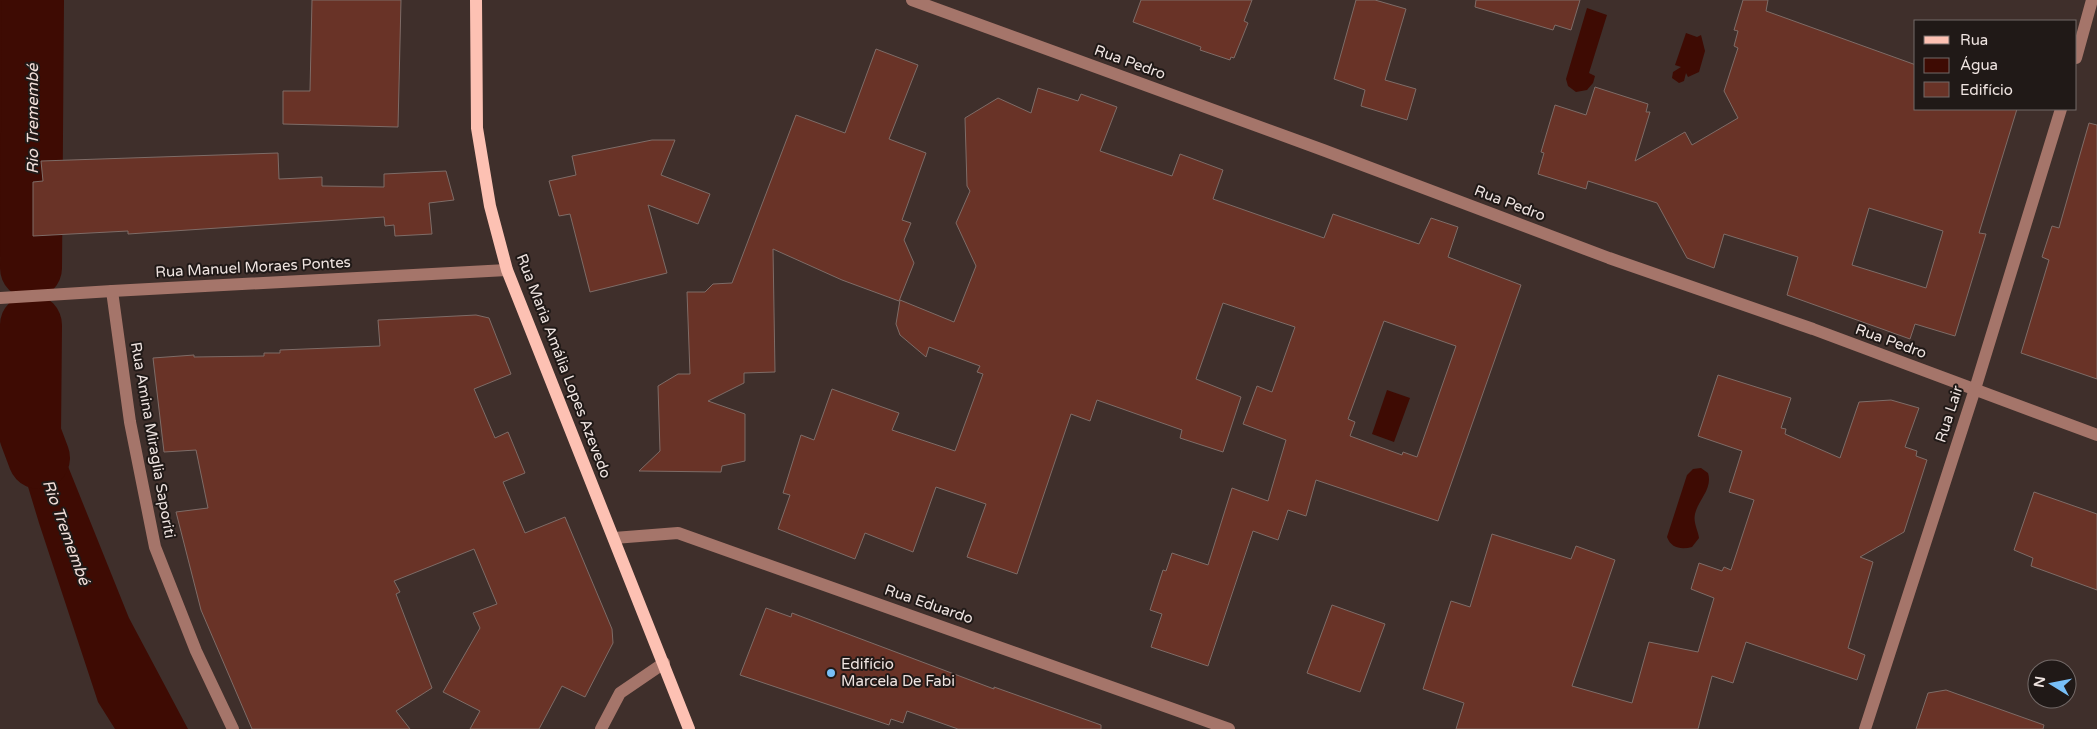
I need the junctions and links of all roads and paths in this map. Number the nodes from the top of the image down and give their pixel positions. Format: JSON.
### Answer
{"nodes":[{"id":1,"x":476,"y":0,"type":"edge"},
{"id":2,"x":912,"y":0,"type":"edge"},
{"id":3,"x":2092,"y":0,"type":"edge"},
{"id":4,"x":2077,"y":54,"type":"edge"},
{"id":5,"x":2061,"y":110,"type":"edge"},
{"id":6,"x":508,"y":270,"type":"junction"},
{"id":7,"x":112,"y":291,"type":"junction"},
{"id":8,"x":0,"y":298,"type":"edge"},
{"id":9,"x":1975,"y":389,"type":"junction"},
{"id":10,"x":2097,"y":435,"type":"edge"},
{"id":11,"x":614,"y":538,"type":"junction"},
{"id":12,"x":664,"y":663,"type":"junction"},
{"id":13,"x":233,"y":729,"type":"edge"},
{"id":14,"x":601,"y":729,"type":"edge"},
{"id":15,"x":690,"y":729,"type":"edge"},
{"id":16,"x":1229,"y":729,"type":"edge"},
{"id":17,"x":1865,"y":729,"type":"edge"}],
"edges":[{"from":1,"to":6,"type":"main road","name":"Rua Maria Amália Lopes Azevedo"},
{"from":2,"to":9,"type":"street","name":"Rua Pedro"},
{"from":3,"to":4,"type":"street"},
{"from":5,"to":9,"type":"street","name":"Rua Lair"},
{"from":6,"to":7,"type":"street","name":"Rua Manuel Moraes Pontes"},
{"from":6,"to":11,"type":"main road","name":"Rua Maria Amália Lopes Azevedo"},
{"from":7,"to":8,"type":"street","name":"Rua Manuel Moraes Pontes"},
{"from":7,"to":13,"type":"street","name":"Rua Amina Miraglia Saporiti"},
{"from":9,"to":10,"type":"street","name":"Rua Pedro"},
{"from":9,"to":17,"type":"street","name":"Rua Lair"},
{"from":11,"to":12,"type":"main road","name":"Rua Maria Amália Lopes Azevedo"},
{"from":11,"to":16,"type":"street","name":"Rua Eduardo"},
{"from":12,"to":14,"type":"street"},
{"from":12,"to":15,"type":"main road","name":"Rua Maria Amália Lopes Azevedo"}]}
